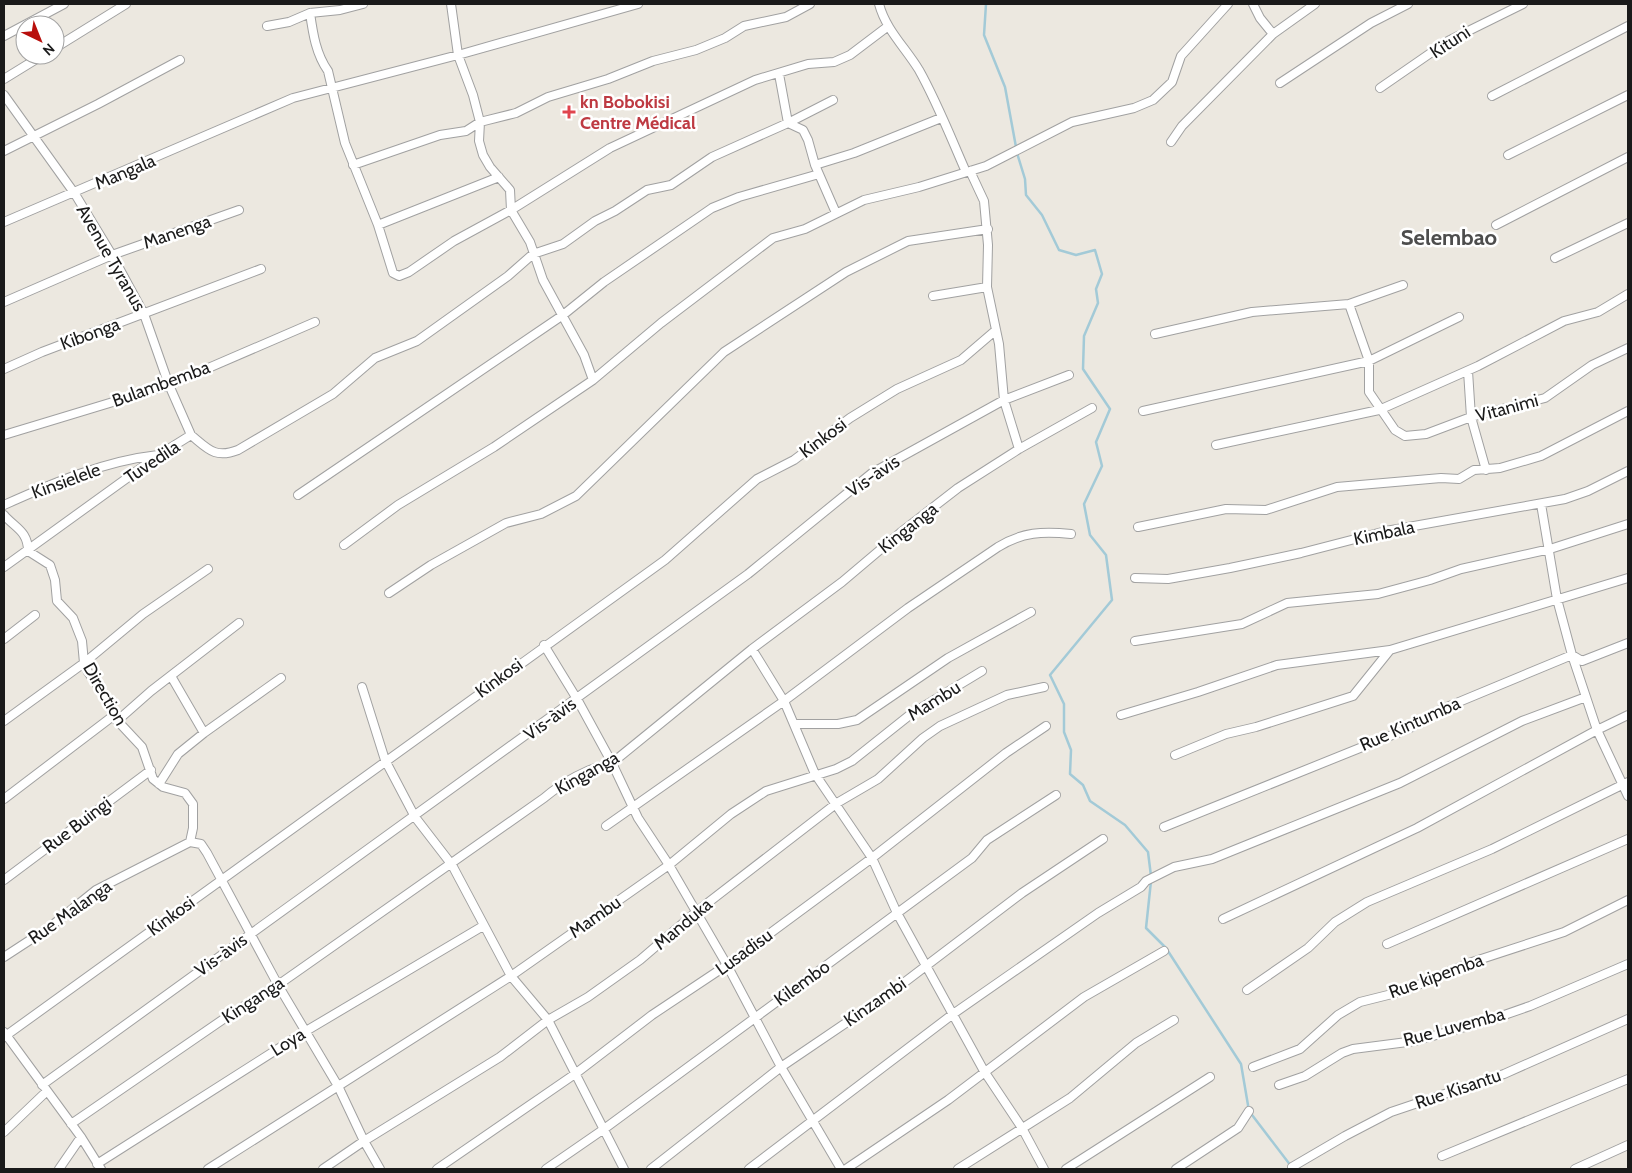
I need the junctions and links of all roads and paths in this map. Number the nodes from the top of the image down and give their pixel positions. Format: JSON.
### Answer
{"nodes":[{"id":1,"x":64,"y":4,"type":"edge"},
{"id":2,"x":126,"y":4,"type":"edge"},
{"id":3,"x":363,"y":4,"type":"edge"},
{"id":4,"x":451,"y":4,"type":"edge"},
{"id":5,"x":638,"y":4,"type":"edge"},
{"id":6,"x":810,"y":4,"type":"edge"},
{"id":7,"x":879,"y":4,"type":"edge"},
{"id":8,"x":1228,"y":4,"type":"edge"},
{"id":9,"x":1253,"y":4,"type":"edge"},
{"id":10,"x":1315,"y":4,"type":"edge"},
{"id":11,"x":1408,"y":4,"type":"edge"},
{"id":12,"x":1523,"y":4,"type":"edge"},
{"id":13,"x":310,"y":13,"type":"junction"},
{"id":14,"x":267,"y":26,"type":"dead end"},
{"id":15,"x":1628,"y":26,"type":"edge"},
{"id":16,"x":887,"y":27,"type":"junction"},
{"id":17,"x":1273,"y":34,"type":"junction"},
{"id":18,"x":4,"y":36,"type":"edge"},
{"id":19,"x":65,"y":42,"type":"edge"},
{"id":20,"x":458,"y":55,"type":"junction"},
{"id":21,"x":180,"y":60,"type":"dead end"},
{"id":22,"x":27,"y":65,"type":"edge"},
{"id":23,"x":779,"y":74,"type":"junction"},
{"id":24,"x":4,"y":79,"type":"edge"},
{"id":25,"x":1280,"y":83,"type":"dead end"},
{"id":26,"x":332,"y":88,"type":"junction"},
{"id":27,"x":1380,"y":88,"type":"dead end"},
{"id":28,"x":4,"y":95,"type":"edge"},
{"id":29,"x":1628,"y":95,"type":"edge"},
{"id":30,"x":1492,"y":96,"type":"dead end"},
{"id":31,"x":833,"y":100,"type":"dead end"},
{"id":32,"x":942,"y":118,"type":"junction"},
{"id":33,"x":480,"y":122,"type":"junction"},
{"id":34,"x":788,"y":124,"type":"junction"},
{"id":35,"x":32,"y":137,"type":"junction"},
{"id":36,"x":1172,"y":142,"type":"dead end"},
{"id":37,"x":4,"y":151,"type":"edge"},
{"id":38,"x":1508,"y":155,"type":"dead end"},
{"id":39,"x":1628,"y":157,"type":"edge"},
{"id":40,"x":353,"y":165,"type":"junction"},
{"id":41,"x":815,"y":165,"type":"junction"},
{"id":42,"x":968,"y":172,"type":"junction"},
{"id":43,"x":818,"y":174,"type":"junction"},
{"id":44,"x":499,"y":177,"type":"junction"},
{"id":45,"x":75,"y":194,"type":"junction"},
{"id":46,"x":240,"y":210,"type":"dead end"},
{"id":47,"x":511,"y":210,"type":"junction"},
{"id":48,"x":836,"y":213,"type":"junction"},
{"id":49,"x":4,"y":222,"type":"edge"},
{"id":50,"x":1628,"y":223,"type":"edge"},
{"id":51,"x":378,"y":225,"type":"junction"},
{"id":52,"x":1496,"y":225,"type":"dead end"},
{"id":53,"x":988,"y":229,"type":"junction"},
{"id":54,"x":112,"y":254,"type":"junction"},
{"id":55,"x":533,"y":254,"type":"junction"},
{"id":56,"x":1555,"y":258,"type":"dead end"},
{"id":57,"x":261,"y":269,"type":"dead end"},
{"id":58,"x":1403,"y":286,"type":"dead end"},
{"id":59,"x":986,"y":287,"type":"junction"},
{"id":60,"x":1628,"y":294,"type":"edge"},
{"id":61,"x":933,"y":296,"type":"dead end"},
{"id":62,"x":4,"y":302,"type":"edge"},
{"id":63,"x":1349,"y":304,"type":"junction"},
{"id":64,"x":144,"y":314,"type":"junction"},
{"id":65,"x":563,"y":315,"type":"junction"},
{"id":66,"x":1459,"y":318,"type":"dead end"},
{"id":67,"x":315,"y":322,"type":"dead end"},
{"id":68,"x":996,"y":330,"type":"junction"},
{"id":69,"x":1155,"y":334,"type":"dead end"},
{"id":70,"x":1628,"y":348,"type":"edge"},
{"id":71,"x":1369,"y":361,"type":"junction"},
{"id":72,"x":4,"y":369,"type":"edge"},
{"id":73,"x":1468,"y":371,"type":"junction"},
{"id":74,"x":1069,"y":375,"type":"dead end"},
{"id":75,"x":593,"y":380,"type":"junction"},
{"id":76,"x":169,"y":385,"type":"junction"},
{"id":77,"x":1004,"y":400,"type":"junction"},
{"id":78,"x":1092,"y":408,"type":"dead end"},
{"id":79,"x":1379,"y":410,"type":"junction"},
{"id":80,"x":1143,"y":411,"type":"dead end"},
{"id":81,"x":1628,"y":411,"type":"edge"},
{"id":82,"x":1471,"y":417,"type":"junction"},
{"id":83,"x":4,"y":435,"type":"edge"},
{"id":84,"x":191,"y":436,"type":"junction"},
{"id":85,"x":1216,"y":445,"type":"dead end"},
{"id":86,"x":1019,"y":448,"type":"junction"},
{"id":87,"x":159,"y":455,"type":"junction"},
{"id":88,"x":1486,"y":470,"type":"junction"},
{"id":89,"x":1628,"y":471,"type":"edge"},
{"id":90,"x":298,"y":496,"type":"dead end"},
{"id":91,"x":1541,"y":504,"type":"junction"},
{"id":92,"x":4,"y":505,"type":"edge"},
{"id":93,"x":4,"y":515,"type":"edge"},
{"id":94,"x":1628,"y":524,"type":"edge"},
{"id":95,"x":1138,"y":527,"type":"dead end"},
{"id":96,"x":1070,"y":534,"type":"dead end"},
{"id":97,"x":344,"y":545,"type":"dead end"},
{"id":98,"x":1550,"y":549,"type":"junction"},
{"id":99,"x":28,"y":551,"type":"junction"},
{"id":100,"x":4,"y":567,"type":"edge"},
{"id":101,"x":208,"y":569,"type":"dead end"},
{"id":102,"x":1135,"y":578,"type":"dead end"},
{"id":103,"x":1628,"y":578,"type":"edge"},
{"id":104,"x":389,"y":593,"type":"dead end"},
{"id":105,"x":1557,"y":600,"type":"junction"},
{"id":106,"x":1031,"y":612,"type":"dead end"},
{"id":107,"x":35,"y":615,"type":"dead end"},
{"id":108,"x":239,"y":623,"type":"dead end"},
{"id":109,"x":4,"y":639,"type":"edge"},
{"id":110,"x":1135,"y":641,"type":"dead end"},
{"id":111,"x":1628,"y":643,"type":"edge"},
{"id":112,"x":544,"y":645,"type":"junction"},
{"id":113,"x":752,"y":649,"type":"junction"},
{"id":114,"x":1390,"y":650,"type":"junction"},
{"id":115,"x":1572,"y":655,"type":"junction"},
{"id":116,"x":84,"y":663,"type":"junction"},
{"id":117,"x":982,"y":671,"type":"dead end"},
{"id":118,"x":171,"y":676,"type":"junction"},
{"id":119,"x":281,"y":678,"type":"dead end"},
{"id":120,"x":1044,"y":686,"type":"dead end"},
{"id":121,"x":362,"y":687,"type":"dead end"},
{"id":122,"x":1586,"y":697,"type":"junction"},
{"id":123,"x":577,"y":698,"type":"junction"},
{"id":124,"x":784,"y":701,"type":"junction"},
{"id":125,"x":1121,"y":715,"type":"dead end"},
{"id":126,"x":1628,"y":715,"type":"edge"},
{"id":127,"x":115,"y":718,"type":"junction"},
{"id":128,"x":4,"y":721,"type":"edge"},
{"id":129,"x":794,"y":724,"type":"junction"},
{"id":130,"x":1046,"y":726,"type":"dead end"},
{"id":131,"x":1597,"y":730,"type":"junction"},
{"id":132,"x":204,"y":733,"type":"junction"},
{"id":133,"x":1175,"y":755,"type":"dead end"},
{"id":134,"x":385,"y":760,"type":"junction"},
{"id":135,"x":612,"y":763,"type":"junction"},
{"id":136,"x":151,"y":770,"type":"junction"},
{"id":137,"x":815,"y":774,"type":"junction"},
{"id":138,"x":1626,"y":783,"type":"edge"},
{"id":139,"x":159,"y":784,"type":"junction"},
{"id":140,"x":1056,"y":795,"type":"dead end"},
{"id":141,"x":1628,"y":796,"type":"edge"},
{"id":142,"x":4,"y":799,"type":"edge"},
{"id":143,"x":837,"y":803,"type":"junction"},
{"id":144,"x":632,"y":808,"type":"junction"},
{"id":145,"x":415,"y":817,"type":"junction"},
{"id":146,"x":606,"y":826,"type":"dead end"},
{"id":147,"x":1164,"y":827,"type":"dead end"},
{"id":148,"x":1103,"y":839,"type":"dead end"},
{"id":149,"x":1628,"y":839,"type":"edge"},
{"id":150,"x":190,"y":842,"type":"junction"},
{"id":151,"x":872,"y":858,"type":"junction"},
{"id":152,"x":452,"y":865,"type":"junction"},
{"id":153,"x":669,"y":865,"type":"junction"},
{"id":154,"x":221,"y":879,"type":"junction"},
{"id":155,"x":4,"y":880,"type":"edge"},
{"id":156,"x":1628,"y":900,"type":"edge"},
{"id":157,"x":696,"y":912,"type":"junction"},
{"id":158,"x":896,"y":913,"type":"junction"},
{"id":159,"x":1223,"y":919,"type":"dead end"},
{"id":160,"x":483,"y":926,"type":"junction"},
{"id":161,"x":251,"y":934,"type":"junction"},
{"id":162,"x":1386,"y":944,"type":"dead end"},
{"id":163,"x":1164,"y":951,"type":"dead end"},
{"id":164,"x":4,"y":957,"type":"edge"},
{"id":165,"x":1628,"y":964,"type":"edge"},
{"id":166,"x":728,"y":965,"type":"junction"},
{"id":167,"x":926,"y":966,"type":"junction"},
{"id":168,"x":511,"y":976,"type":"junction"},
{"id":169,"x":278,"y":985,"type":"junction"},
{"id":170,"x":1247,"y":990,"type":"dead end"},
{"id":171,"x":953,"y":1014,"type":"junction"},
{"id":172,"x":756,"y":1016,"type":"junction"},
{"id":173,"x":1628,"y":1019,"type":"edge"},
{"id":174,"x":548,"y":1020,"type":"junction"},
{"id":175,"x":1174,"y":1020,"type":"dead end"},
{"id":176,"x":306,"y":1031,"type":"junction"},
{"id":177,"x":4,"y":1035,"type":"edge"},
{"id":178,"x":1253,"y":1066,"type":"dead end"},
{"id":179,"x":781,"y":1067,"type":"junction"},
{"id":180,"x":984,"y":1071,"type":"junction"},
{"id":181,"x":575,"y":1074,"type":"junction"},
{"id":182,"x":1210,"y":1077,"type":"dead end"},
{"id":183,"x":1628,"y":1079,"type":"edge"},
{"id":184,"x":1279,"y":1085,"type":"dead end"},
{"id":185,"x":338,"y":1086,"type":"junction"},
{"id":186,"x":44,"y":1088,"type":"junction"},
{"id":187,"x":1249,"y":1111,"type":"dead end"},
{"id":188,"x":812,"y":1120,"type":"junction"},
{"id":189,"x":71,"y":1124,"type":"junction"},
{"id":190,"x":1022,"y":1128,"type":"junction"},
{"id":191,"x":604,"y":1129,"type":"junction"},
{"id":192,"x":4,"y":1132,"type":"edge"},
{"id":193,"x":81,"y":1137,"type":"junction"},
{"id":194,"x":364,"y":1141,"type":"junction"},
{"id":195,"x":1628,"y":1145,"type":"edge"},
{"id":196,"x":1442,"y":1156,"type":"dead end"},
{"id":197,"x":99,"y":1167,"type":"edge"},
{"id":198,"x":1292,"y":1167,"type":"dead end"},
{"id":199,"x":59,"y":1169,"type":"edge"},
{"id":200,"x":208,"y":1169,"type":"edge"},
{"id":201,"x":323,"y":1169,"type":"edge"},
{"id":202,"x":380,"y":1169,"type":"edge"},
{"id":203,"x":437,"y":1169,"type":"edge"},
{"id":204,"x":546,"y":1169,"type":"edge"},
{"id":205,"x":624,"y":1169,"type":"edge"},
{"id":206,"x":651,"y":1169,"type":"edge"},
{"id":207,"x":749,"y":1169,"type":"edge"},
{"id":208,"x":841,"y":1169,"type":"edge"},
{"id":209,"x":846,"y":1169,"type":"edge"},
{"id":210,"x":958,"y":1169,"type":"edge"},
{"id":211,"x":1044,"y":1169,"type":"edge"},
{"id":212,"x":1066,"y":1169,"type":"edge"},
{"id":213,"x":1176,"y":1169,"type":"edge"},
{"id":214,"x":1575,"y":1169,"type":"edge"}],
"edges":[{"from":1,"to":18,"type":"street"},
{"from":2,"to":19,"type":"street"},
{"from":3,"to":13,"type":"street"},
{"from":4,"to":20,"type":"street"},
{"from":5,"to":20,"type":"street","name":"Mangala"},
{"from":6,"to":33,"type":"street"},
{"from":7,"to":16,"type":"street"},
{"from":8,"to":42,"type":"street"},
{"from":9,"to":17,"type":"street"},
{"from":10,"to":17,"type":"street"},
{"from":11,"to":25,"type":"street"},
{"from":12,"to":27,"type":"street","name":"Kituni"},
{"from":13,"to":14,"type":"street"},
{"from":13,"to":26,"type":"street"},
{"from":15,"to":30,"type":"street"},
{"from":16,"to":23,"type":"street"},
{"from":16,"to":32,"type":"street"},
{"from":17,"to":36,"type":"street"},
{"from":20,"to":26,"type":"street","name":"Mangala"},
{"from":20,"to":33,"type":"street"},
{"from":21,"to":35,"type":"street"},
{"from":22,"to":24,"type":"street"},
{"from":23,"to":34,"type":"street"},
{"from":23,"to":47,"type":"street"},
{"from":26,"to":40,"type":"street"},
{"from":26,"to":45,"type":"street","name":"Mangala"},
{"from":28,"to":35,"type":"street","name":"Avenue Tyranus"},
{"from":29,"to":38,"type":"street"},
{"from":31,"to":34,"type":"street"},
{"from":32,"to":41,"type":"street"},
{"from":32,"to":42,"type":"street"},
{"from":33,"to":40,"type":"street"},
{"from":33,"to":44,"type":"street"},
{"from":34,"to":41,"type":"street"},
{"from":34,"to":55,"type":"street"},
{"from":35,"to":37,"type":"street"},
{"from":35,"to":45,"type":"street","name":"Avenue Tyranus"},
{"from":39,"to":52,"type":"street"},
{"from":40,"to":51,"type":"street"},
{"from":41,"to":43,"type":"street"},
{"from":42,"to":48,"type":"street"},
{"from":42,"to":53,"type":"street"},
{"from":43,"to":48,"type":"street"},
{"from":43,"to":65,"type":"street"},
{"from":44,"to":47,"type":"street"},
{"from":44,"to":51,"type":"street"},
{"from":45,"to":49,"type":"street","name":"Mangala"},
{"from":45,"to":54,"type":"street","name":"Avenue Tyranus"},
{"from":46,"to":54,"type":"street","name":"Manenga"},
{"from":47,"to":51,"type":"street"},
{"from":47,"to":55,"type":"street"},
{"from":48,"to":75,"type":"street"},
{"from":50,"to":56,"type":"street"},
{"from":53,"to":59,"type":"street"},
{"from":53,"to":104,"type":"street"},
{"from":54,"to":62,"type":"street","name":"Manenga"},
{"from":54,"to":64,"type":"street","name":"Avenue Tyranus"},
{"from":55,"to":65,"type":"street"},
{"from":55,"to":84,"type":"street","name":"Tuvedila"},
{"from":57,"to":64,"type":"street","name":"Kibonga"},
{"from":58,"to":63,"type":"street"},
{"from":59,"to":61,"type":"street"},
{"from":59,"to":68,"type":"street"},
{"from":60,"to":73,"type":"street"},
{"from":63,"to":69,"type":"street"},
{"from":63,"to":71,"type":"street"},
{"from":64,"to":72,"type":"street","name":"Kibonga"},
{"from":64,"to":76,"type":"street","name":"Avenue Tyranus"},
{"from":65,"to":75,"type":"street"},
{"from":65,"to":90,"type":"street"},
{"from":66,"to":71,"type":"street"},
{"from":67,"to":76,"type":"street","name":"Bulambemba"},
{"from":68,"to":77,"type":"street"},
{"from":68,"to":112,"type":"street","name":"Kinkosi"},
{"from":70,"to":82,"type":"street","name":"Vitanimi"},
{"from":71,"to":79,"type":"street"},
{"from":71,"to":80,"type":"street"},
{"from":73,"to":79,"type":"street"},
{"from":73,"to":82,"type":"street"},
{"from":74,"to":77,"type":"street","name":"Vis-àvis"},
{"from":75,"to":97,"type":"street"},
{"from":76,"to":83,"type":"street","name":"Bulambemba"},
{"from":76,"to":84,"type":"street","name":"Avenue Tyranus"},
{"from":77,"to":86,"type":"street"},
{"from":77,"to":123,"type":"street","name":"Vis-àvis"},
{"from":78,"to":86,"type":"street","name":"Kinganga"},
{"from":79,"to":82,"type":"street","name":"Vitanimi"},
{"from":79,"to":85,"type":"street"},
{"from":81,"to":88,"type":"street"},
{"from":82,"to":88,"type":"street"},
{"from":84,"to":87,"type":"street","name":"Tuvedila"},
{"from":86,"to":113,"type":"street","name":"Kinganga"},
{"from":87,"to":92,"type":"street","name":"Kinsielele"},
{"from":87,"to":99,"type":"street","name":"Tuvedila"},
{"from":88,"to":95,"type":"street"},
{"from":89,"to":91,"type":"street","name":"Kimbala"},
{"from":91,"to":98,"type":"street"},
{"from":91,"to":102,"type":"street","name":"Kimbala"},
{"from":93,"to":99,"type":"street"},
{"from":94,"to":98,"type":"street"},
{"from":96,"to":124,"type":"street"},
{"from":98,"to":105,"type":"street"},
{"from":98,"to":110,"type":"street"},
{"from":99,"to":100,"type":"street","name":"Tuvedila"},
{"from":99,"to":116,"type":"street","name":"Direction"},
{"from":101,"to":116,"type":"street"},
{"from":103,"to":105,"type":"street"},
{"from":105,"to":114,"type":"street"},
{"from":105,"to":115,"type":"street"},
{"from":106,"to":129,"type":"street"},
{"from":107,"to":109,"type":"street"},
{"from":108,"to":118,"type":"street"},
{"from":111,"to":115,"type":"street","name":"Rue Kintumba"},
{"from":112,"to":123,"type":"street"},
{"from":112,"to":134,"type":"street","name":"Kinkosi"},
{"from":113,"to":124,"type":"street"},
{"from":113,"to":135,"type":"street","name":"Kinganga"},
{"from":114,"to":125,"type":"street"},
{"from":114,"to":133,"type":"street"},
{"from":115,"to":122,"type":"street"},
{"from":115,"to":147,"type":"street","name":"Rue Kintumba"},
{"from":116,"to":127,"type":"street","name":"Direction"},
{"from":116,"to":128,"type":"street"},
{"from":117,"to":137,"type":"street","name":"Mambu"},
{"from":118,"to":127,"type":"street"},
{"from":118,"to":132,"type":"street"},
{"from":119,"to":132,"type":"street"},
{"from":120,"to":143,"type":"street","name":"Manduka"},
{"from":121,"to":134,"type":"street"},
{"from":122,"to":131,"type":"street"},
{"from":122,"to":171,"type":"street"},
{"from":123,"to":135,"type":"street"},
{"from":123,"to":145,"type":"street","name":"Vis-àvis"},
{"from":124,"to":129,"type":"street"},
{"from":124,"to":144,"type":"street"},
{"from":126,"to":131,"type":"street"},
{"from":127,"to":136,"type":"street","name":"Direction"},
{"from":127,"to":142,"type":"street"},
{"from":129,"to":137,"type":"street"},
{"from":130,"to":151,"type":"street","name":"Lusadisu"},
{"from":131,"to":138,"type":"street"},
{"from":131,"to":159,"type":"street"},
{"from":132,"to":139,"type":"street"},
{"from":134,"to":145,"type":"street"},
{"from":134,"to":154,"type":"street","name":"Kinkosi"},
{"from":135,"to":144,"type":"street"},
{"from":135,"to":152,"type":"street","name":"Kinganga"},
{"from":136,"to":139,"type":"street","name":"Direction"},
{"from":136,"to":155,"type":"street","name":"Rue Buingi"},
{"from":137,"to":143,"type":"street"},
{"from":137,"to":153,"type":"street","name":"Mambu"},
{"from":138,"to":141,"type":"street"},
{"from":138,"to":170,"type":"street"},
{"from":139,"to":150,"type":"street"},
{"from":140,"to":158,"type":"street","name":"Kilembo"},
{"from":143,"to":151,"type":"street"},
{"from":143,"to":157,"type":"street","name":"Manduka"},
{"from":144,"to":146,"type":"street"},
{"from":144,"to":153,"type":"street"},
{"from":145,"to":152,"type":"street"},
{"from":145,"to":161,"type":"street","name":"Vis-àvis"},
{"from":148,"to":167,"type":"street","name":"Kinzambi"},
{"from":149,"to":162,"type":"street"},
{"from":150,"to":154,"type":"street"},
{"from":150,"to":164,"type":"street","name":"Rue Malanga"},
{"from":151,"to":158,"type":"street"},
{"from":151,"to":166,"type":"street","name":"Lusadisu"},
{"from":152,"to":160,"type":"street"},
{"from":152,"to":169,"type":"street","name":"Kinganga"},
{"from":153,"to":157,"type":"street"},
{"from":153,"to":168,"type":"street","name":"Mambu"},
{"from":154,"to":161,"type":"street"},
{"from":154,"to":177,"type":"street","name":"Kinkosi"},
{"from":156,"to":178,"type":"street","name":"Rue kipemba"},
{"from":157,"to":166,"type":"street"},
{"from":157,"to":174,"type":"street","name":"Manduka"},
{"from":158,"to":167,"type":"street"},
{"from":158,"to":172,"type":"street","name":"Kilembo"},
{"from":160,"to":168,"type":"street"},
{"from":160,"to":176,"type":"street","name":"Loya"},
{"from":161,"to":169,"type":"street"},
{"from":161,"to":186,"type":"street","name":"Vis-àvis"},
{"from":163,"to":180,"type":"street"},
{"from":165,"to":184,"type":"street","name":"Rue Luvemba"},
{"from":166,"to":172,"type":"street"},
{"from":166,"to":181,"type":"street","name":"Lusadisu"},
{"from":167,"to":171,"type":"street"},
{"from":167,"to":179,"type":"street","name":"Kinzambi"},
{"from":168,"to":174,"type":"street"},
{"from":168,"to":185,"type":"street","name":"Mambu"},
{"from":169,"to":176,"type":"street"},
{"from":169,"to":189,"type":"street","name":"Kinganga"},
{"from":171,"to":180,"type":"street"},
{"from":171,"to":188,"type":"street"},
{"from":172,"to":179,"type":"street"},
{"from":172,"to":191,"type":"street","name":"Kilembo"},
{"from":173,"to":198,"type":"street","name":"Rue Kisantu"},
{"from":174,"to":181,"type":"street"},
{"from":174,"to":194,"type":"street","name":"Manduka"},
{"from":175,"to":190,"type":"street"},
{"from":176,"to":185,"type":"street"},
{"from":176,"to":197,"type":"street","name":"Loya"},
{"from":177,"to":186,"type":"street"},
{"from":179,"to":188,"type":"street"},
{"from":179,"to":206,"type":"street","name":"Kinzambi"},
{"from":180,"to":190,"type":"street"},
{"from":180,"to":209,"type":"street"},
{"from":181,"to":191,"type":"street"},
{"from":181,"to":203,"type":"street","name":"Lusadisu"},
{"from":182,"to":212,"type":"street"},
{"from":183,"to":196,"type":"street"},
{"from":185,"to":194,"type":"street"},
{"from":185,"to":200,"type":"street","name":"Mambu"},
{"from":186,"to":189,"type":"street"},
{"from":186,"to":192,"type":"street","name":"Vis-àvis"},
{"from":187,"to":213,"type":"street"},
{"from":188,"to":207,"type":"street"},
{"from":188,"to":208,"type":"street"},
{"from":189,"to":193,"type":"street"},
{"from":190,"to":210,"type":"street"},
{"from":190,"to":211,"type":"street"},
{"from":191,"to":204,"type":"street","name":"Kilembo"},
{"from":191,"to":205,"type":"street"},
{"from":193,"to":197,"type":"street"},
{"from":193,"to":199,"type":"street"},
{"from":194,"to":201,"type":"street","name":"Manduka"},
{"from":194,"to":202,"type":"street"},
{"from":195,"to":214,"type":"street"}]}
